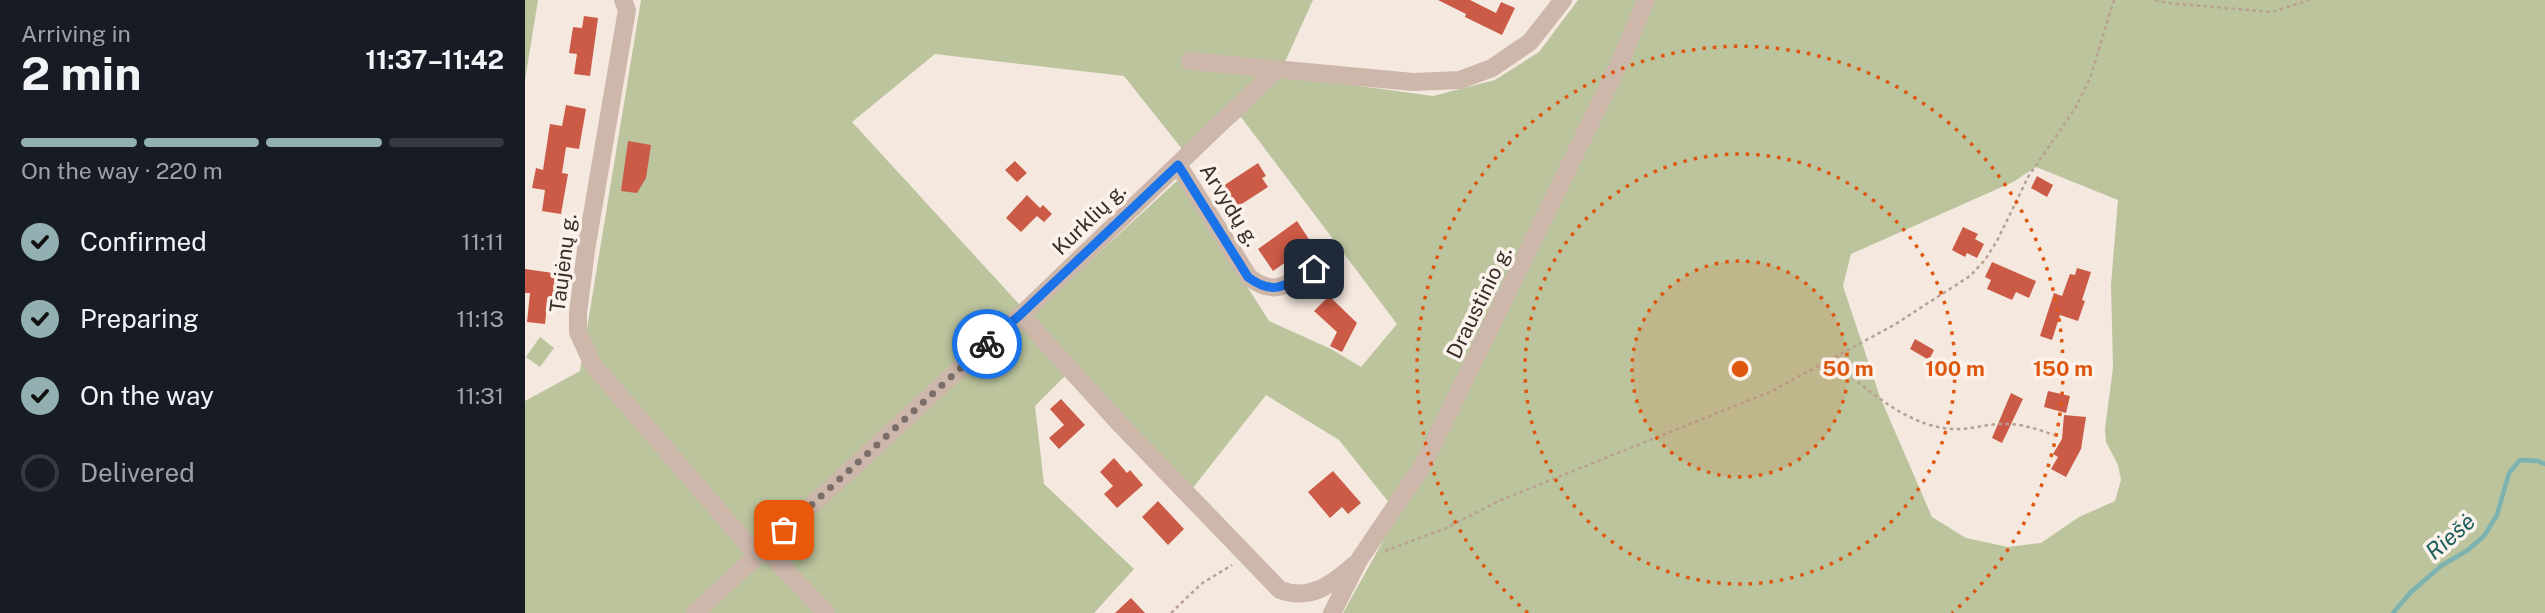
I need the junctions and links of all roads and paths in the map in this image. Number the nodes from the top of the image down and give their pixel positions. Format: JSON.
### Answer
{"nodes":[{"id":1,"x":623,"y":0,"type":"edge"},
{"id":2,"x":1563,"y":0,"type":"edge"},
{"id":3,"x":1646,"y":0,"type":"edge"},
{"id":4,"x":2115,"y":0,"type":"edge"},
{"id":5,"x":2155,"y":0,"type":"edge"},
{"id":6,"x":2309,"y":0,"type":"edge"},
{"id":7,"x":1190,"y":61,"type":"dead end"},
{"id":8,"x":1276,"y":70,"type":"junction"},
{"id":9,"x":1178,"y":165,"type":"junction"},
{"id":10,"x":1314,"y":269,"type":"dead end"},
{"id":11,"x":1020,"y":315,"type":"junction"},
{"id":12,"x":1831,"y":359,"type":"junction"},
{"id":13,"x":2054,"y":435,"type":"dead end"},
{"id":14,"x":761,"y":551,"type":"junction"},
{"id":15,"x":1247,"y":555,"type":"junction"},
{"id":16,"x":1359,"y":560,"type":"junction"},
{"id":17,"x":1302,"y":595,"type":"junction"},
{"id":18,"x":695,"y":613,"type":"edge"},
{"id":19,"x":826,"y":613,"type":"edge"},
{"id":20,"x":1171,"y":613,"type":"edge"},
{"id":21,"x":1325,"y":613,"type":"edge"},
{"id":22,"x":1332,"y":613,"type":"edge"}],
"edges":[{"from":1,"to":14,"type":"street","name":"Taujėnų g."},
{"from":2,"to":8,"type":"street"},
{"from":3,"to":16,"type":"street","name":"Draustinio g."},
{"from":4,"to":12,"type":"path"},
{"from":5,"to":6,"type":"path"},
{"from":7,"to":8,"type":"street"},
{"from":8,"to":9,"type":"street","name":"Kurklių g."},
{"from":9,"to":10,"type":"street","name":"Arvydų g."},
{"from":9,"to":11,"type":"street","name":"Kurklių g."},
{"from":11,"to":14,"type":"street","name":"Kurklių g."},
{"from":11,"to":15,"type":"street"},
{"from":12,"to":13,"type":"path"},
{"from":12,"to":16,"type":"path"},
{"from":14,"to":18,"type":"street","name":"Kurklių g."},
{"from":14,"to":19,"type":"street","name":"Taujėnų g."},
{"from":15,"to":17,"type":"street"},
{"from":15,"to":20,"type":"path"},
{"from":16,"to":17,"type":"street"},
{"from":16,"to":22,"type":"street","name":"Draustinio g."},
{"from":17,"to":21,"type":"street"}]}
